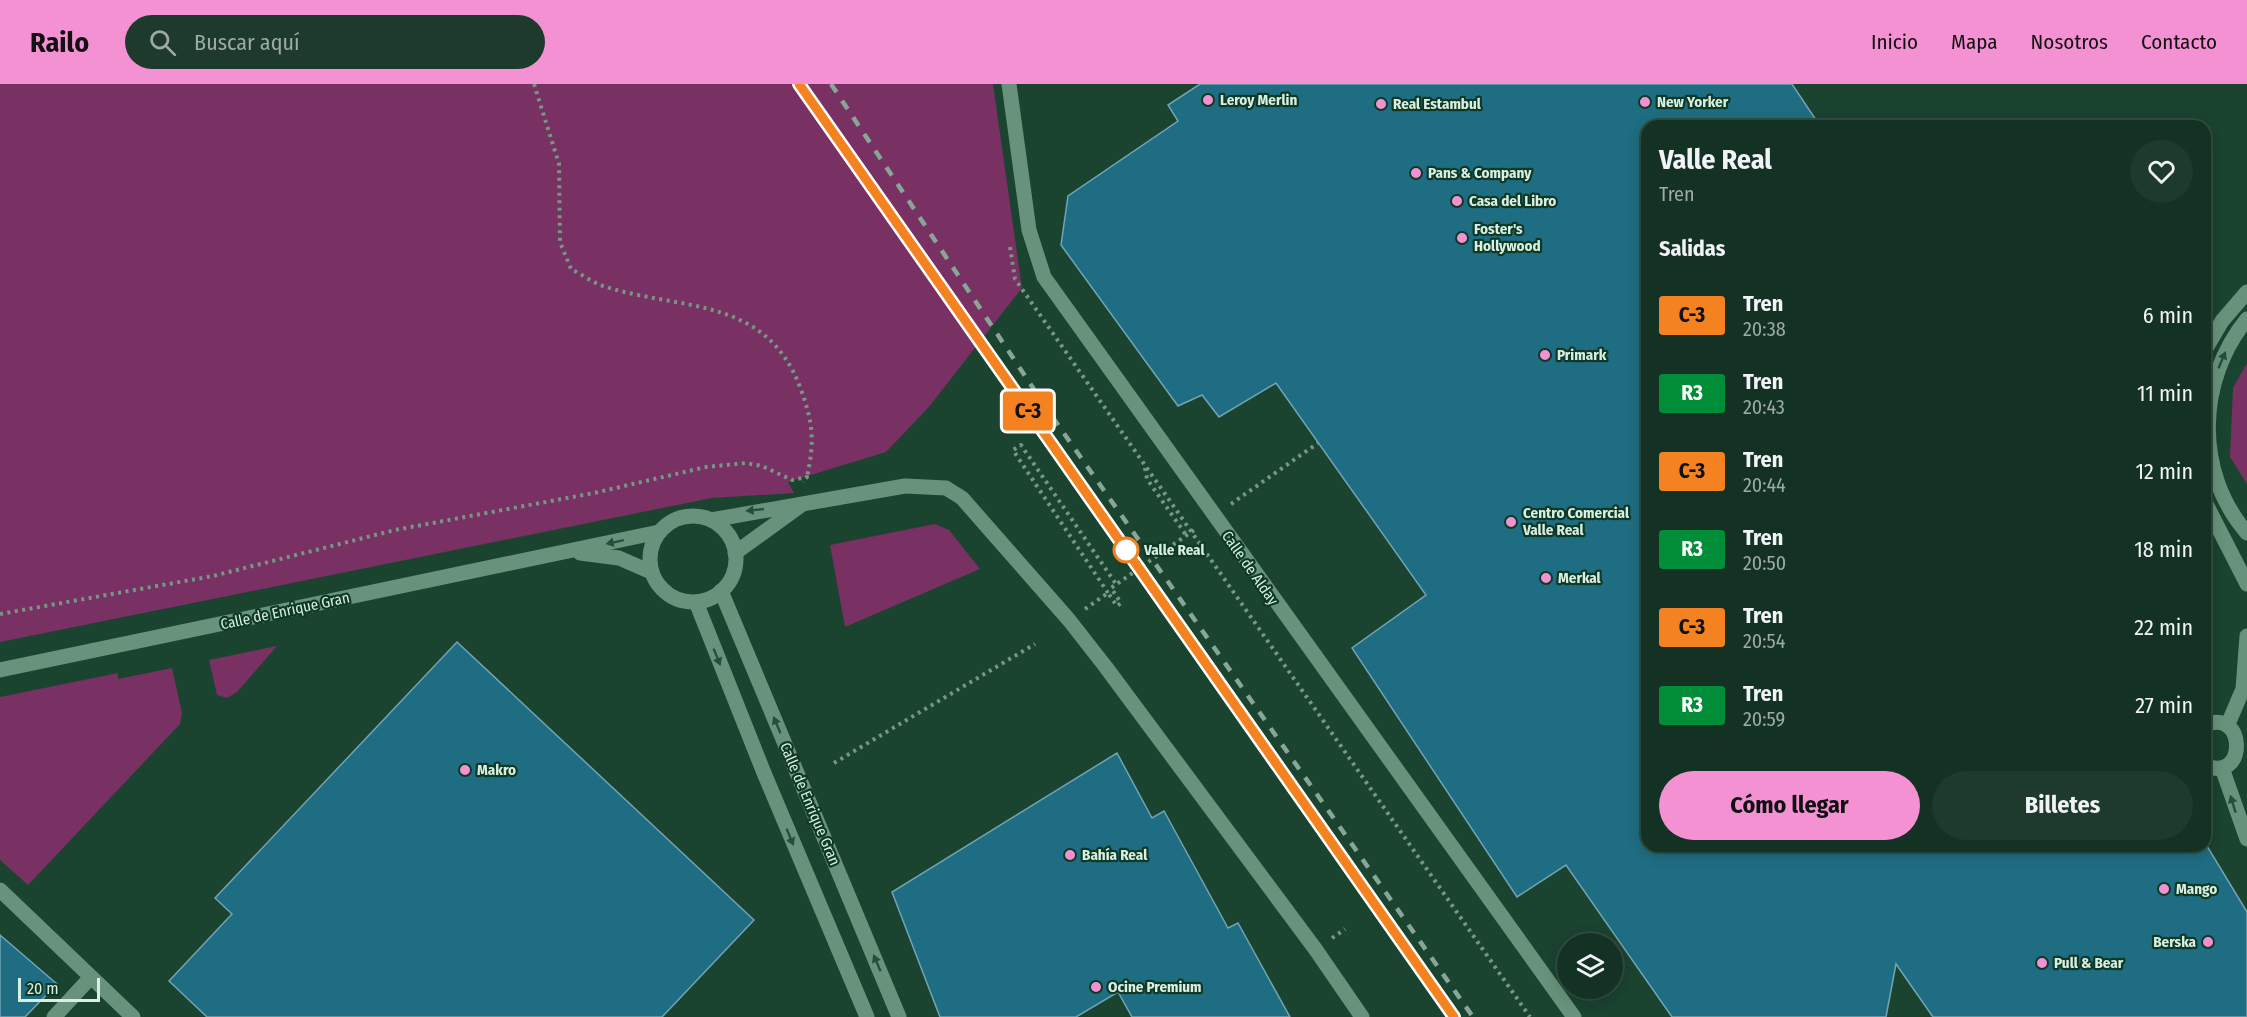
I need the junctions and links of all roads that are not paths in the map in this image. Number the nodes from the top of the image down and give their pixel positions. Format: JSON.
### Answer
{"nodes":[{"id":1,"x":1009,"y":84,"type":"edge"},
{"id":2,"x":2247,"y":292,"type":"edge"},
{"id":3,"x":2247,"y":319,"type":"edge"},
{"id":4,"x":2211,"y":340,"type":"edge"},
{"id":5,"x":2211,"y":399,"type":"edge"},
{"id":6,"x":2211,"y":458,"type":"edge"},
{"id":7,"x":798,"y":498,"type":"junction"},
{"id":8,"x":2211,"y":514,"type":"edge"},
{"id":9,"x":711,"y":520,"type":"junction"},
{"id":10,"x":659,"y":532,"type":"junction"},
{"id":11,"x":2247,"y":533,"type":"edge"},
{"id":12,"x":571,"y":551,"type":"junction"},
{"id":13,"x":735,"y":553,"type":"junction"},
{"id":14,"x":651,"y":572,"type":"junction"},
{"id":15,"x":2247,"y":584,"type":"edge"},
{"id":16,"x":721,"y":591,"type":"junction"},
{"id":17,"x":696,"y":602,"type":"junction"},
{"id":18,"x":2247,"y":636,"type":"edge"},
{"id":19,"x":0,"y":670,"type":"edge"},
{"id":20,"x":2211,"y":723,"type":"edge"},
{"id":21,"x":2228,"y":724,"type":"junction"},
{"id":22,"x":2211,"y":766,"type":"edge"},
{"id":23,"x":2222,"y":768,"type":"junction"},
{"id":24,"x":2247,"y":839,"type":"edge"},
{"id":25,"x":0,"y":890,"type":"edge"},
{"id":26,"x":91,"y":977,"type":"junction"},
{"id":27,"x":54,"y":1017,"type":"edge"},
{"id":28,"x":133,"y":1017,"type":"edge"},
{"id":29,"x":867,"y":1017,"type":"edge"},
{"id":30,"x":899,"y":1017,"type":"edge"},
{"id":31,"x":1362,"y":1017,"type":"edge"},
{"id":32,"x":1574,"y":1017,"type":"edge"}],
"edges":[{"from":1,"to":32,"type":"street","name":"Calle de Alday"},
{"from":2,"to":4,"type":"street"},
{"from":5,"to":3,"type":"street","one_way":true},
{"from":11,"to":6,"type":"street","one_way":true},
{"from":7,"to":9,"type":"street","one_way":true},
{"from":7,"to":13,"type":"street"},
{"from":7,"to":31,"type":"street"},
{"from":8,"to":15,"type":"street"},
{"from":9,"to":10,"type":"street"},
{"from":9,"to":13,"type":"street"},
{"from":10,"to":12,"type":"street","name":"Calle de Enrique Gran","one_way":true},
{"from":10,"to":14,"type":"street"},
{"from":12,"to":14,"type":"street","name":"Calle de Enrique Gran"},
{"from":12,"to":19,"type":"street","name":"Calle de Enrique Gran"},
{"from":13,"to":16,"type":"street"},
{"from":14,"to":17,"type":"street"},
{"from":16,"to":17,"type":"street"},
{"from":30,"to":16,"type":"street","name":"Calle de Enrique Gran","one_way":true},
{"from":17,"to":29,"type":"street","name":"Calle de Enrique Gran","one_way":true},
{"from":18,"to":21,"type":"street"},
{"from":20,"to":21,"type":"street"},
{"from":21,"to":23,"type":"street"},
{"from":22,"to":23,"type":"street"},
{"from":24,"to":23,"type":"street","one_way":true},
{"from":25,"to":26,"type":"street"},
{"from":26,"to":27,"type":"street"},
{"from":26,"to":28,"type":"street"}]}
